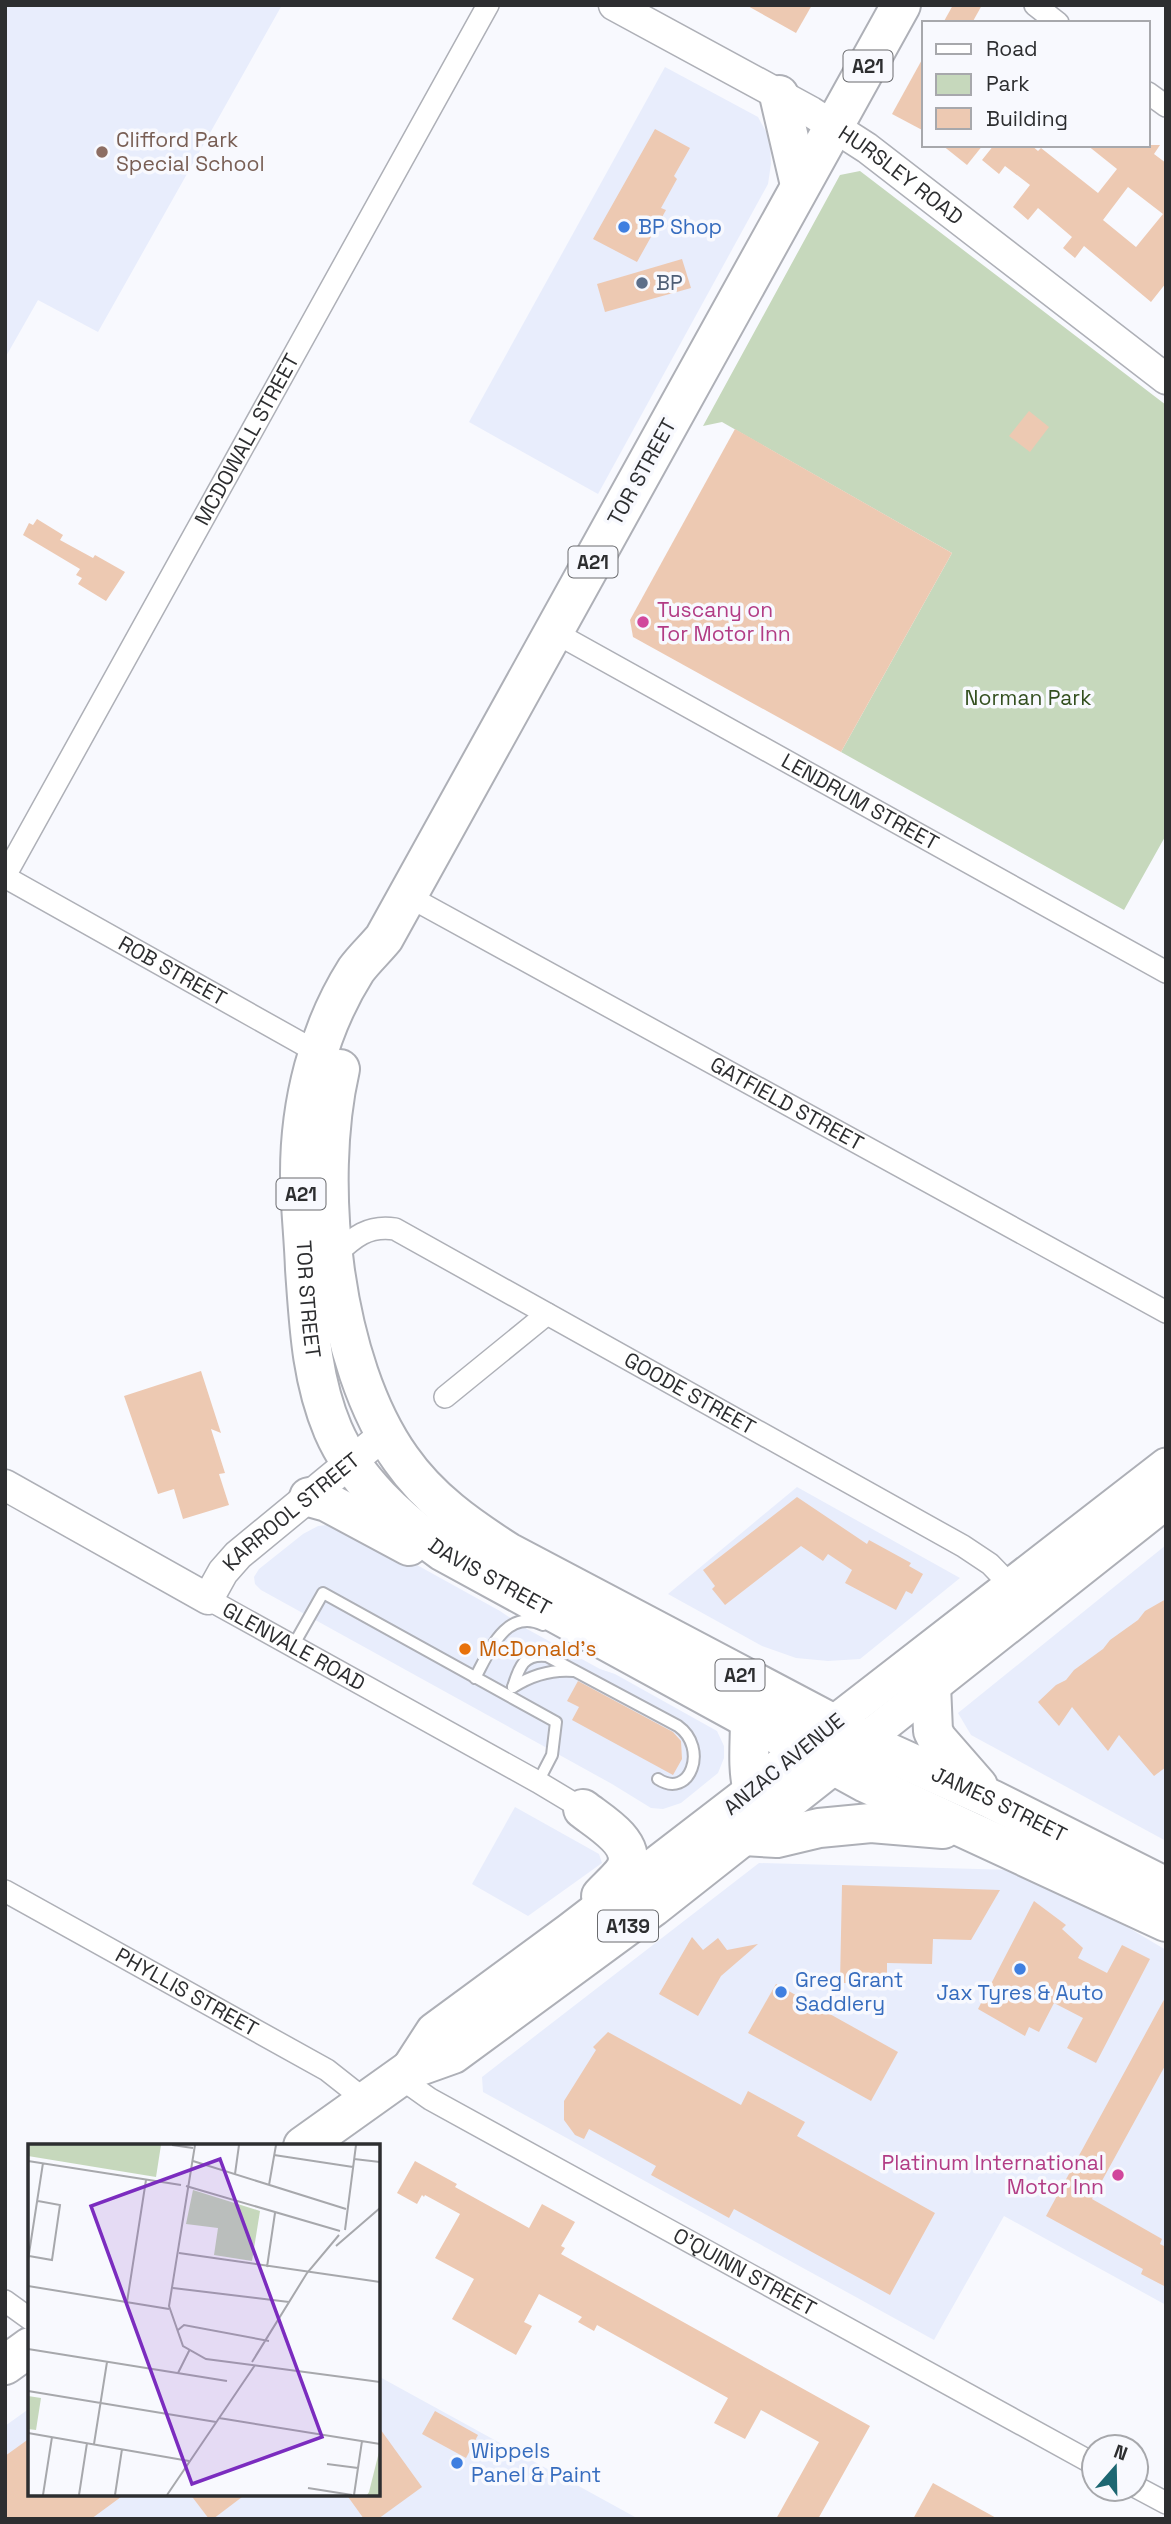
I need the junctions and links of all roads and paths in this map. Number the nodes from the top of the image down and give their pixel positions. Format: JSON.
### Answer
{"nodes":[{"id":1,"x":488,"y":5,"type":"edge"},
{"id":2,"x":614,"y":5,"type":"edge"},
{"id":3,"x":901,"y":5,"type":"edge"},
{"id":4,"x":1035,"y":5,"type":"edge"},
{"id":5,"x":1055,"y":21,"type":"edge"},
{"id":6,"x":1150,"y":94,"type":"edge"},
{"id":7,"x":779,"y":95,"type":"junction"},
{"id":8,"x":1166,"y":106,"type":"edge"},
{"id":9,"x":834,"y":126,"type":"junction"},
{"id":10,"x":800,"y":185,"type":"junction"},
{"id":11,"x":1166,"y":379,"type":"edge"},
{"id":12,"x":554,"y":632,"type":"junction"},
{"id":13,"x":5,"y":876,"type":"edge"},
{"id":14,"x":408,"y":896,"type":"junction"},
{"id":15,"x":1166,"y":972,"type":"edge"},
{"id":16,"x":330,"y":1059,"type":"junction"},
{"id":17,"x":335,"y":1255,"type":"junction"},
{"id":18,"x":1166,"y":1312,"type":"edge"},
{"id":19,"x":547,"y":1314,"type":"junction"},
{"id":20,"x":445,"y":1397,"type":"dead end"},
{"id":21,"x":385,"y":1434,"type":"junction"},
{"id":22,"x":352,"y":1462,"type":"junction"},
{"id":23,"x":1166,"y":1465,"type":"edge"},
{"id":24,"x":5,"y":1485,"type":"edge"},
{"id":25,"x":309,"y":1497,"type":"junction"},
{"id":26,"x":1166,"y":1502,"type":"edge"},
{"id":27,"x":442,"y":1551,"type":"junction"},
{"id":28,"x":1022,"y":1597,"type":"junction"},
{"id":29,"x":208,"y":1599,"type":"junction"},
{"id":30,"x":559,"y":1633,"type":"dead end"},
{"id":31,"x":293,"y":1646,"type":"junction"},
{"id":32,"x":577,"y":1672,"type":"junction"},
{"id":33,"x":475,"y":1678,"type":"junction"},
{"id":34,"x":932,"y":1685,"type":"junction"},
{"id":35,"x":511,"y":1692,"type":"junction"},
{"id":36,"x":750,"y":1719,"type":"junction"},
{"id":37,"x":834,"y":1744,"type":"junction"},
{"id":38,"x":658,"y":1779,"type":"dead end"},
{"id":39,"x":538,"y":1782,"type":"junction"},
{"id":40,"x":752,"y":1791,"type":"junction"},
{"id":41,"x":991,"y":1799,"type":"junction"},
{"id":42,"x":583,"y":1809,"type":"joint"},
{"id":43,"x":969,"y":1832,"type":"junction"},
{"id":44,"x":744,"y":1836,"type":"junction"},
{"id":45,"x":1166,"y":1886,"type":"edge"},
{"id":46,"x":5,"y":1891,"type":"edge"},
{"id":47,"x":1166,"y":1922,"type":"edge"},
{"id":48,"x":570,"y":1932,"type":"junction"},
{"id":49,"x":405,"y":2073,"type":"junction"},
{"id":50,"x":366,"y":2100,"type":"junction"},
{"id":51,"x":306,"y":2144,"type":"edge"},
{"id":52,"x":5,"y":2301,"type":"edge"},
{"id":53,"x":28,"y":2318,"type":"edge"},
{"id":54,"x":28,"y":2348,"type":"edge"},
{"id":55,"x":5,"y":2365,"type":"edge"},
{"id":56,"x":1080,"y":2456,"type":"edge"},
{"id":57,"x":1150,"y":2494,"type":"edge"},
{"id":58,"x":1166,"y":2503,"type":"edge"}],
"edges":[{"from":1,"to":13,"type":"street","name":"MCDOWALL STREET"},
{"from":2,"to":7,"type":"street","name":"HURSLEY ROAD"},
{"from":3,"to":9,"type":"highway","name":"TOR STREET","number":"A21"},
{"from":4,"to":5,"type":"street"},
{"from":6,"to":8,"type":"street"},
{"from":7,"to":9,"type":"street","name":"HURSLEY ROAD"},
{"from":7,"to":10,"type":"highway"},
{"from":9,"to":10,"type":"highway","name":"TOR STREET","number":"A21"},
{"from":9,"to":11,"type":"street","name":"HURSLEY ROAD"},
{"from":10,"to":12,"type":"highway","name":"TOR STREET","number":"A21"},
{"from":12,"to":14,"type":"highway","name":"TOR STREET","number":"A21"},
{"from":12,"to":15,"type":"street","name":"LENDRUM STREET"},
{"from":13,"to":16,"type":"street","name":"ROB STREET"},
{"from":14,"to":16,"type":"highway","name":"TOR STREET","number":"A21"},
{"from":14,"to":18,"type":"street","name":"GATFIELD STREET"},
{"from":16,"to":17,"type":"highway","name":"TOR STREET","number":"A21"},
{"from":16,"to":22,"type":"highway","name":"TOR STREET","number":"A21"},
{"from":17,"to":19,"type":"street","name":"GOODE STREET"},
{"from":17,"to":21,"type":"highway","name":"TOR STREET","number":"A21"},
{"from":19,"to":20,"type":"street"},
{"from":19,"to":28,"type":"street","name":"GOODE STREET"},
{"from":21,"to":22,"type":"street","name":"KARROOL STREET"},
{"from":21,"to":37,"type":"highway","name":"DAVIS STREET","number":"A21"},
{"from":22,"to":25,"type":"street","name":"KARROOL STREET"},
{"from":22,"to":27,"type":"highway","name":"DAVIS STREET","number":"A21"},
{"from":23,"to":28,"type":"main road","name":"ANZAC AVENUE"},
{"from":24,"to":29,"type":"street","name":"GLENVALE ROAD"},
{"from":25,"to":27,"type":"highway"},
{"from":25,"to":29,"type":"street","name":"KARROOL STREET"},
{"from":26,"to":28,"type":"main road","name":"ANZAC AVENUE"},
{"from":27,"to":36,"type":"highway","name":"DAVIS STREET","number":"A21"},
{"from":28,"to":34,"type":"main road","name":"ANZAC AVENUE"},
{"from":28,"to":37,"type":"main road","name":"ANZAC AVENUE"},
{"from":29,"to":31,"type":"street","name":"GLENVALE ROAD"},
{"from":30,"to":33,"type":"lane"},
{"from":31,"to":33,"type":"lane"},
{"from":31,"to":39,"type":"street","name":"GLENVALE ROAD"},
{"from":32,"to":35,"type":"lane"},
{"from":32,"to":35,"type":"lane"},
{"from":32,"to":38,"type":"lane"},
{"from":33,"to":35,"type":"lane"},
{"from":34,"to":37,"type":"main road","name":"ANZAC AVENUE"},
{"from":34,"to":41,"type":"highway"},
{"from":35,"to":39,"type":"lane"},
{"from":36,"to":37,"type":"highway","name":"DAVIS STREET","number":"A21"},
{"from":36,"to":40,"type":"highway"},
{"from":37,"to":40,"type":"highway","name":"ANZAC AVENUE","number":"A139"},
{"from":37,"to":41,"type":"highway","name":"JAMES STREET","number":"A21"},
{"from":37,"to":43,"type":"highway","name":"JAMES STREET","number":"A21"},
{"from":37,"to":44,"type":"highway","name":"ANZAC AVENUE","number":"A139"},
{"from":39,"to":42,"type":"street","name":"GLENVALE ROAD"},
{"from":40,"to":48,"type":"highway","name":"ANZAC AVENUE","number":"A139"},
{"from":41,"to":45,"type":"highway","name":"JAMES STREET","number":"A21"},
{"from":42,"to":48,"type":"highway"},
{"from":43,"to":44,"type":"highway"},
{"from":43,"to":47,"type":"highway","name":"JAMES STREET","number":"A21"},
{"from":44,"to":49,"type":"highway","name":"ANZAC AVENUE","number":"A139"},
{"from":46,"to":50,"type":"street","name":"PHYLLIS STREET"},
{"from":48,"to":49,"type":"highway","name":"ANZAC AVENUE","number":"A139"},
{"from":49,"to":50,"type":"highway","name":"ANZAC AVENUE","number":"A139"},
{"from":49,"to":56,"type":"street","name":"O'QUINN STREET"},
{"from":50,"to":51,"type":"highway","name":"ANZAC AVENUE","number":"A139"},
{"from":52,"to":53,"type":"street"},
{"from":54,"to":55,"type":"highway"},
{"from":57,"to":58,"type":"street"}]}
